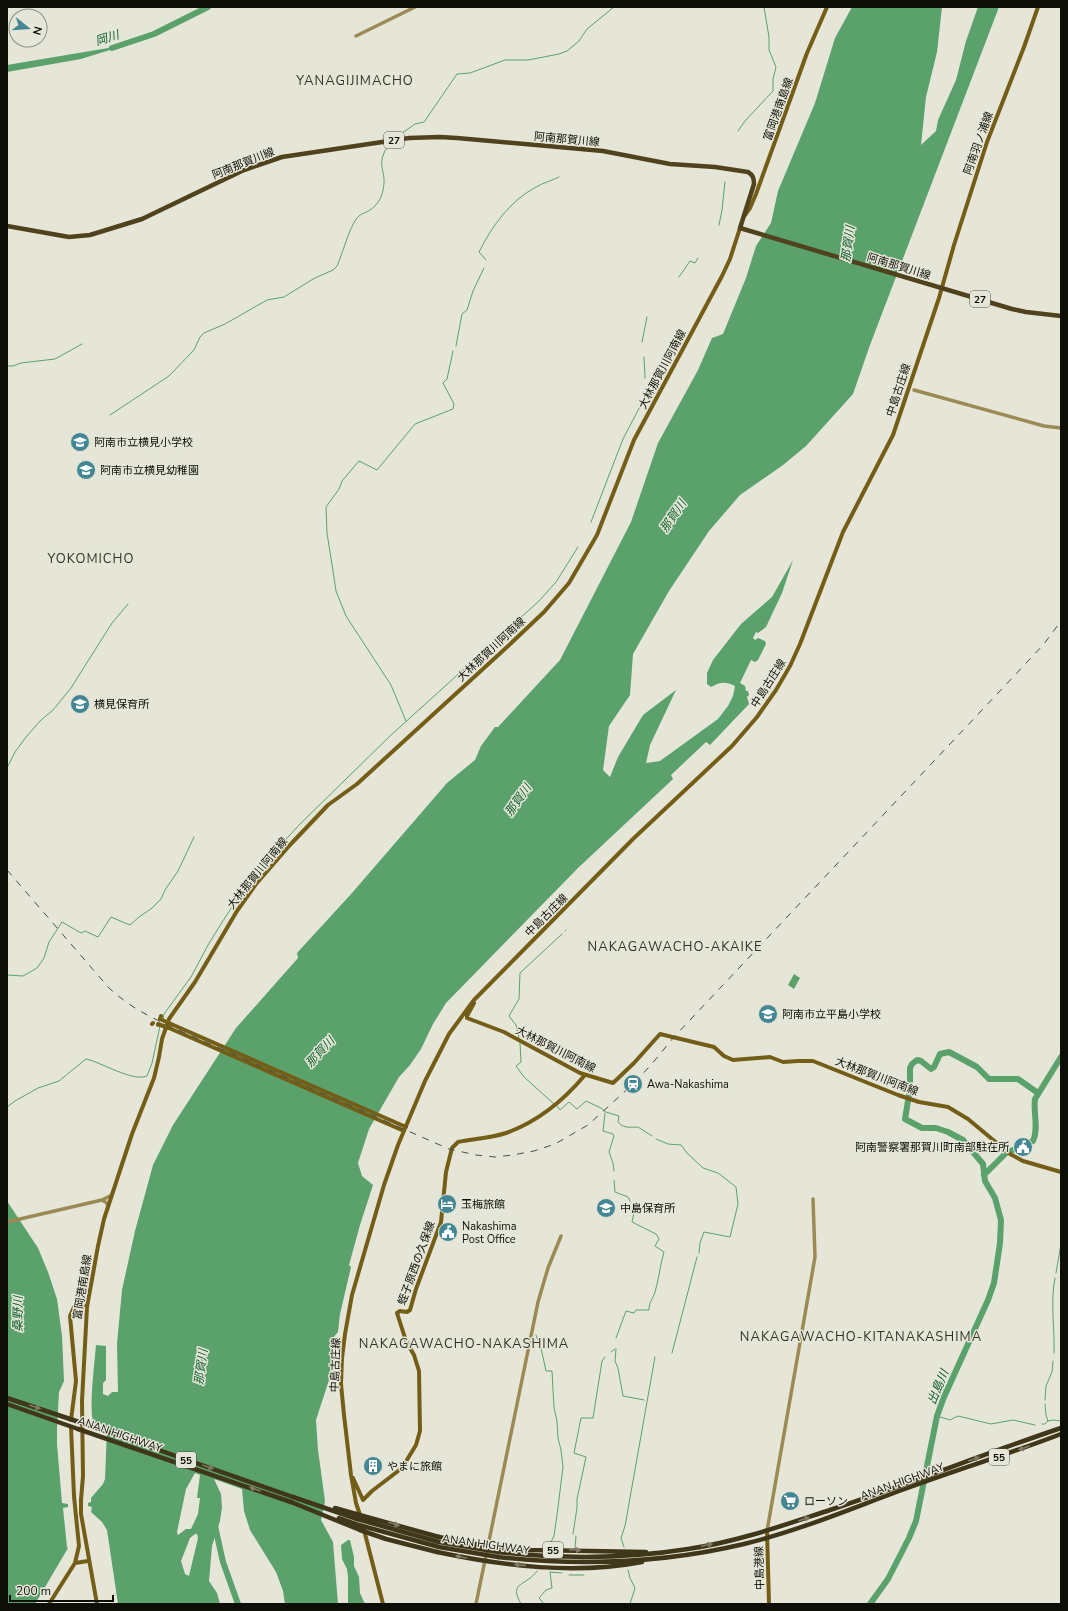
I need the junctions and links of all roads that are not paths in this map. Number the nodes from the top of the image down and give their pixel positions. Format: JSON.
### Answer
{"nodes":[{"id":1,"x":415,"y":7,"type":"edge"},
{"id":2,"x":827,"y":7,"type":"edge"},
{"id":3,"x":1038,"y":7,"type":"edge"},
{"id":4,"x":356,"y":36,"type":"dead end"},
{"id":5,"x":744,"y":216,"type":"junction"},
{"id":6,"x":7,"y":226,"type":"edge"},
{"id":7,"x":742,"y":228,"type":"junction"},
{"id":8,"x":940,"y":287,"type":"junction"},
{"id":9,"x":1061,"y":316,"type":"edge"},
{"id":10,"x":914,"y":390,"type":"dead end"},
{"id":11,"x":1061,"y":428,"type":"edge"},
{"id":12,"x":474,"y":1000,"type":"junction"},
{"id":13,"x":160,"y":1016,"type":"dead end"},
{"id":14,"x":158,"y":1025,"type":"dead end"},
{"id":15,"x":174,"y":1028,"type":"junction"},
{"id":16,"x":586,"y":1075,"type":"junction"},
{"id":17,"x":404,"y":1129,"type":"junction"},
{"id":18,"x":1061,"y":1172,"type":"edge"},
{"id":19,"x":112,"y":1195,"type":"junction"},
{"id":20,"x":813,"y":1199,"type":"dead end"},
{"id":21,"x":102,"y":1200,"type":"junction"},
{"id":22,"x":108,"y":1207,"type":"junction"},
{"id":23,"x":7,"y":1222,"type":"edge"},
{"id":24,"x":561,"y":1236,"type":"dead end"},
{"id":25,"x":87,"y":1307,"type":"junction"},
{"id":26,"x":7,"y":1398,"type":"edge"},
{"id":27,"x":7,"y":1404,"type":"edge"},
{"id":28,"x":71,"y":1420,"type":"junction"},
{"id":29,"x":71,"y":1427,"type":"junction"},
{"id":30,"x":1061,"y":1428,"type":"edge"},
{"id":31,"x":1061,"y":1434,"type":"edge"},
{"id":32,"x":351,"y":1475,"type":"junction"},
{"id":33,"x":937,"y":1475,"type":"junction"},
{"id":34,"x":913,"y":1484,"type":"junction"},
{"id":35,"x":293,"y":1497,"type":"junction"},
{"id":36,"x":291,"y":1502,"type":"junction"},
{"id":37,"x":767,"y":1531,"type":"junction"},
{"id":38,"x":768,"y":1538,"type":"junction"},
{"id":39,"x":488,"y":1546,"type":"junction"},
{"id":40,"x":668,"y":1551,"type":"junction"},
{"id":41,"x":670,"y":1557,"type":"junction"},
{"id":42,"x":622,"y":1559,"type":"junction"},
{"id":43,"x":88,"y":1561,"type":"junction"},
{"id":44,"x":485,"y":1561,"type":"junction"},
{"id":45,"x":76,"y":1563,"type":"junction"},
{"id":46,"x":49,"y":1604,"type":"edge"},
{"id":47,"x":97,"y":1604,"type":"edge"},
{"id":48,"x":383,"y":1604,"type":"edge"},
{"id":49,"x":476,"y":1604,"type":"edge"},
{"id":50,"x":769,"y":1604,"type":"edge"}],
"edges":[{"from":1,"to":4,"type":"street"},
{"from":2,"to":5,"type":"main road","name":"富岡港南島線"},
{"from":3,"to":8,"type":"main road","name":"阿南羽ノ浦線"},
{"from":5,"to":6,"type":"main road","name":"阿南那賀川線","number":"27"},
{"from":5,"to":7,"type":"main road","name":"阿南那賀川線","number":"27"},
{"from":7,"to":8,"type":"main road","name":"阿南那賀川線","number":"27"},
{"from":7,"to":15,"type":"main road","name":"大林那賀川阿南線"},
{"from":8,"to":9,"type":"main road","name":"阿南那賀川線","number":"27"},
{"from":8,"to":12,"type":"main road","name":"中島古庄線"},
{"from":10,"to":11,"type":"street"},
{"from":12,"to":16,"type":"main road","name":"大林那賀川阿南線"},
{"from":12,"to":17,"type":"main road"},
{"from":13,"to":15,"type":"main road","bridge":true},
{"from":14,"to":15,"type":"main road","bridge":true},
{"from":15,"to":17,"type":"main road"},
{"from":15,"to":19,"type":"main road","name":"富岡港南島線"},
{"from":16,"to":18,"type":"main road","name":"大林那賀川阿南線"},
{"from":16,"to":32,"type":"main road","name":"蛭子原西の久保線"},
{"from":17,"to":32,"type":"main road","name":"中島古庄線"},
{"from":19,"to":21,"type":"street"},
{"from":19,"to":22,"type":"main road","name":"富岡港南島線"},
{"from":20,"to":37,"type":"street"},
{"from":21,"to":22,"type":"street"},
{"from":21,"to":23,"type":"street"},
{"from":22,"to":25,"type":"main road","name":"富岡港南島線"},
{"from":24,"to":39,"type":"street"},
{"from":25,"to":28,"type":"main road"},
{"from":25,"to":43,"type":"main road","name":"富岡港南島線"},
{"from":26,"to":28,"type":"highway","name":"ANAN HIGHWAY","number":"55","one_way":true},
{"from":27,"to":29,"type":"highway","name":"ANAN HIGHWAY","number":"55"},
{"from":28,"to":35,"type":"highway","name":"ANAN HIGHWAY","number":"55","one_way":true,"bridge":true},
{"from":36,"to":29,"type":"highway","name":"ANAN HIGHWAY","number":"55","one_way":true,"bridge":true},
{"from":29,"to":45,"type":"main road"},
{"from":33,"to":30,"type":"highway","name":"ANAN HIGHWAY","number":"55","one_way":true},
{"from":31,"to":33,"type":"highway","name":"ANAN HIGHWAY","number":"55","one_way":true},
{"from":32,"to":48,"type":"main road","name":"中島古庄線"},
{"from":33,"to":34,"type":"highway","name":"ANAN HIGHWAY","number":"55"},
{"from":37,"to":34,"type":"highway","name":"ANAN HIGHWAY","number":"55","one_way":true},
{"from":34,"to":38,"type":"highway","name":"ANAN HIGHWAY","number":"55"},
{"from":35,"to":39,"type":"highway","number":"55","one_way":true,"bridge":true},
{"from":35,"to":42,"type":"highway","name":"ANAN HIGHWAY","number":"55","bridge":true},
{"from":36,"to":42,"type":"highway","name":"ANAN HIGHWAY","number":"55","bridge":true},
{"from":44,"to":36,"type":"highway","number":"55","one_way":true,"bridge":true},
{"from":37,"to":38,"type":"main road","name":"中島港線"},
{"from":40,"to":37,"type":"highway","name":"ANAN HIGHWAY","number":"55","one_way":true},
{"from":38,"to":41,"type":"highway","name":"ANAN HIGHWAY","number":"55"},
{"from":38,"to":50,"type":"main road","name":"中島港線"},
{"from":39,"to":40,"type":"highway","number":"55","one_way":true},
{"from":39,"to":44,"type":"street"},
{"from":40,"to":42,"type":"highway","name":"ANAN HIGHWAY","number":"55"},
{"from":41,"to":42,"type":"highway","name":"ANAN HIGHWAY","number":"55"},
{"from":41,"to":44,"type":"highway","number":"55","one_way":true},
{"from":43,"to":45,"type":"main road"},
{"from":43,"to":47,"type":"main road","name":"富岡港南島線"},
{"from":44,"to":49,"type":"street"},
{"from":45,"to":46,"type":"main road"}]}
